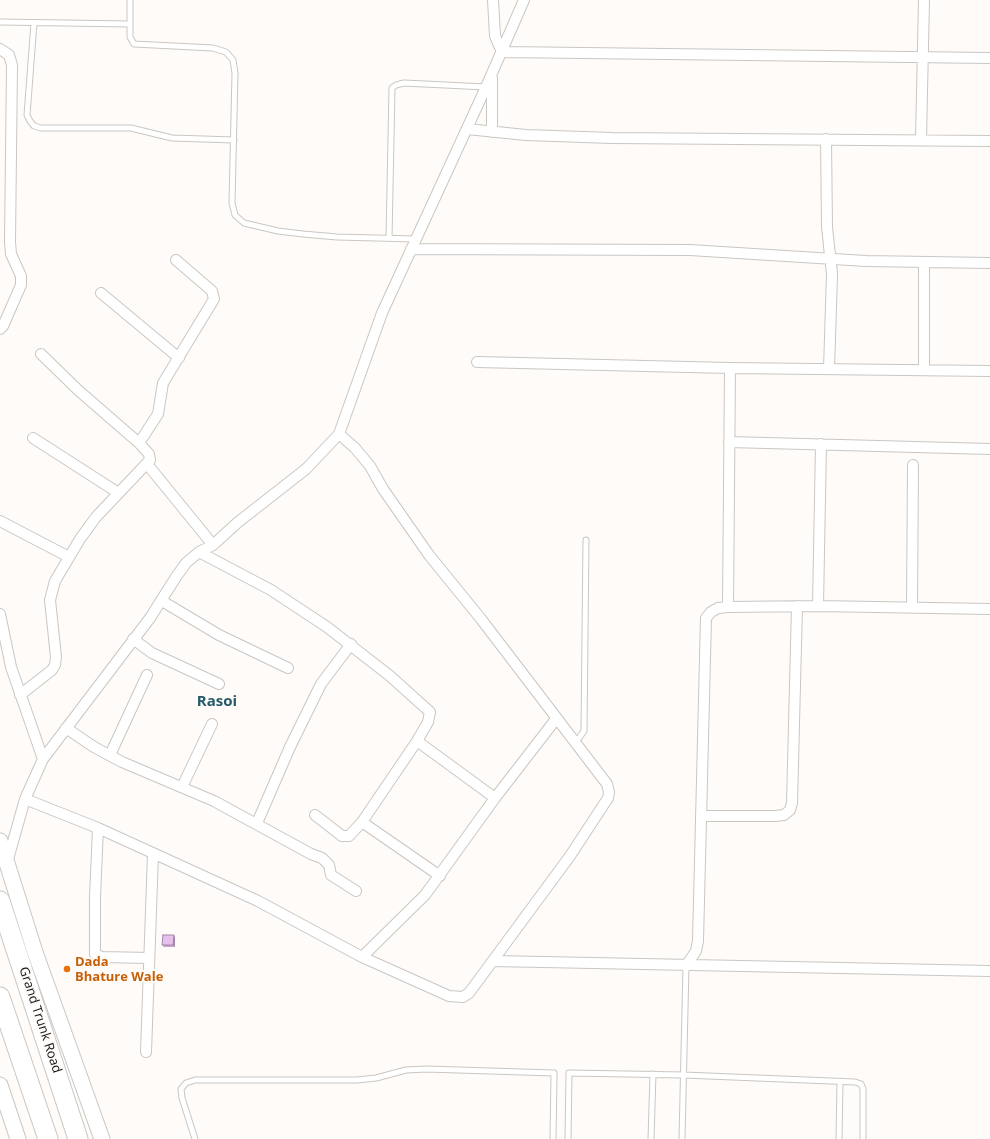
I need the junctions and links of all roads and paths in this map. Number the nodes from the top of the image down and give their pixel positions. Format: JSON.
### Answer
{"nodes":[{"id":1,"x":130,"y":0,"type":"edge"},
{"id":2,"x":494,"y":0,"type":"edge"},
{"id":3,"x":524,"y":0,"type":"edge"},
{"id":4,"x":924,"y":0,"type":"edge"},
{"id":5,"x":0,"y":22,"type":"edge"},
{"id":6,"x":34,"y":23,"type":"junction"},
{"id":7,"x":130,"y":24,"type":"junction"},
{"id":8,"x":0,"y":49,"type":"edge"},
{"id":9,"x":502,"y":52,"type":"junction"},
{"id":10,"x":924,"y":57,"type":"junction"},
{"id":11,"x":990,"y":58,"type":"edge"},
{"id":12,"x":492,"y":74,"type":"junction"},
{"id":13,"x":486,"y":87,"type":"junction"},
{"id":14,"x":467,"y":129,"type":"junction"},
{"id":15,"x":492,"y":132,"type":"junction"},
{"id":16,"x":826,"y":138,"type":"junction"},
{"id":17,"x":921,"y":139,"type":"junction"},
{"id":18,"x":234,"y":140,"type":"junction"},
{"id":19,"x":990,"y":141,"type":"edge"},
{"id":20,"x":389,"y":238,"type":"junction"},
{"id":21,"x":415,"y":239,"type":"junction"},
{"id":22,"x":411,"y":249,"type":"junction"},
{"id":23,"x":830,"y":259,"type":"junction"},
{"id":24,"x":176,"y":260,"type":"dead end"},
{"id":25,"x":924,"y":262,"type":"junction"},
{"id":26,"x":990,"y":263,"type":"edge"},
{"id":27,"x":101,"y":293,"type":"dead end"},
{"id":28,"x":0,"y":329,"type":"edge"},
{"id":29,"x":41,"y":354,"type":"dead end"},
{"id":30,"x":179,"y":358,"type":"junction"},
{"id":31,"x":477,"y":362,"type":"dead end"},
{"id":32,"x":730,"y":368,"type":"junction"},
{"id":33,"x":829,"y":369,"type":"junction"},
{"id":34,"x":924,"y":370,"type":"junction"},
{"id":35,"x":990,"y":371,"type":"edge"},
{"id":36,"x":339,"y":434,"type":"junction"},
{"id":37,"x":33,"y":438,"type":"dead end"},
{"id":38,"x":729,"y":442,"type":"junction"},
{"id":39,"x":139,"y":443,"type":"junction"},
{"id":40,"x":821,"y":444,"type":"junction"},
{"id":41,"x":990,"y":449,"type":"edge"},
{"id":42,"x":147,"y":464,"type":"junction"},
{"id":43,"x":913,"y":465,"type":"dead end"},
{"id":44,"x":117,"y":492,"type":"junction"},
{"id":45,"x":0,"y":521,"type":"edge"},
{"id":46,"x":586,"y":540,"type":"dead end"},
{"id":47,"x":213,"y":545,"type":"junction"},
{"id":48,"x":199,"y":552,"type":"junction"},
{"id":49,"x":69,"y":557,"type":"junction"},
{"id":50,"x":162,"y":601,"type":"junction"},
{"id":51,"x":797,"y":606,"type":"junction"},
{"id":52,"x":818,"y":606,"type":"junction"},
{"id":53,"x":728,"y":607,"type":"junction"},
{"id":54,"x":912,"y":607,"type":"junction"},
{"id":55,"x":990,"y":609,"type":"edge"},
{"id":56,"x":0,"y":614,"type":"edge"},
{"id":57,"x":133,"y":639,"type":"junction"},
{"id":58,"x":351,"y":644,"type":"junction"},
{"id":59,"x":288,"y":668,"type":"dead end"},
{"id":60,"x":147,"y":675,"type":"dead end"},
{"id":61,"x":219,"y":684,"type":"dead end"},
{"id":62,"x":20,"y":695,"type":"junction"},
{"id":63,"x":556,"y":719,"type":"junction"},
{"id":64,"x":212,"y":724,"type":"dead end"},
{"id":65,"x":66,"y":728,"type":"junction"},
{"id":66,"x":573,"y":740,"type":"junction"},
{"id":67,"x":417,"y":741,"type":"junction"},
{"id":68,"x":110,"y":755,"type":"junction"},
{"id":69,"x":43,"y":759,"type":"junction"},
{"id":70,"x":182,"y":787,"type":"junction"},
{"id":71,"x":495,"y":798,"type":"junction"},
{"id":72,"x":25,"y":799,"type":"junction"},
{"id":73,"x":315,"y":815,"type":"dead end"},
{"id":74,"x":702,"y":816,"type":"junction"},
{"id":75,"x":362,"y":822,"type":"junction"},
{"id":76,"x":257,"y":824,"type":"junction"},
{"id":77,"x":98,"y":828,"type":"junction"},
{"id":78,"x":0,"y":841,"type":"edge"},
{"id":79,"x":153,"y":854,"type":"junction"},
{"id":80,"x":7,"y":863,"type":"junction"},
{"id":81,"x":440,"y":876,"type":"junction"},
{"id":82,"x":356,"y":891,"type":"dead end"},
{"id":83,"x":0,"y":901,"type":"edge"},
{"id":84,"x":362,"y":957,"type":"junction"},
{"id":85,"x":149,"y":958,"type":"junction"},
{"id":86,"x":493,"y":961,"type":"junction"},
{"id":87,"x":686,"y":966,"type":"junction"},
{"id":88,"x":990,"y":971,"type":"edge"},
{"id":89,"x":0,"y":997,"type":"edge"},
{"id":90,"x":146,"y":1052,"type":"dead end"},
{"id":91,"x":653,"y":1074,"type":"junction"},
{"id":92,"x":684,"y":1075,"type":"junction"},
{"id":93,"x":840,"y":1082,"type":"junction"},
{"id":94,"x":0,"y":1085,"type":"edge"},
{"id":95,"x":18,"y":1139,"type":"edge"},
{"id":96,"x":48,"y":1139,"type":"edge"},
{"id":97,"x":78,"y":1139,"type":"edge"},
{"id":98,"x":102,"y":1139,"type":"edge"},
{"id":99,"x":195,"y":1139,"type":"edge"},
{"id":100,"x":553,"y":1139,"type":"edge"},
{"id":101,"x":568,"y":1139,"type":"edge"},
{"id":102,"x":651,"y":1139,"type":"edge"},
{"id":103,"x":682,"y":1139,"type":"edge"},
{"id":104,"x":839,"y":1139,"type":"edge"},
{"id":105,"x":863,"y":1139,"type":"edge"}],
"edges":[{"from":1,"to":7,"type":"lane"},
{"from":2,"to":9,"type":"street"},
{"from":3,"to":9,"type":"street"},
{"from":4,"to":10,"type":"street"},
{"from":5,"to":6,"type":"lane"},
{"from":6,"to":7,"type":"lane"},
{"from":6,"to":18,"type":"lane"},
{"from":7,"to":18,"type":"lane"},
{"from":8,"to":28,"type":"street"},
{"from":9,"to":10,"type":"street"},
{"from":9,"to":12,"type":"street"},
{"from":10,"to":11,"type":"street"},
{"from":10,"to":17,"type":"street"},
{"from":12,"to":13,"type":"street"},
{"from":12,"to":15,"type":"street"},
{"from":13,"to":14,"type":"street"},
{"from":13,"to":20,"type":"lane"},
{"from":14,"to":15,"type":"street"},
{"from":14,"to":21,"type":"street"},
{"from":15,"to":16,"type":"street"},
{"from":16,"to":17,"type":"street"},
{"from":16,"to":23,"type":"street"},
{"from":17,"to":19,"type":"street"},
{"from":18,"to":20,"type":"lane"},
{"from":20,"to":21,"type":"lane"},
{"from":21,"to":22,"type":"street"},
{"from":22,"to":23,"type":"street"},
{"from":22,"to":36,"type":"street"},
{"from":23,"to":25,"type":"street"},
{"from":23,"to":33,"type":"street"},
{"from":24,"to":30,"type":"street"},
{"from":25,"to":26,"type":"street"},
{"from":25,"to":34,"type":"street"},
{"from":27,"to":30,"type":"street"},
{"from":29,"to":39,"type":"street"},
{"from":30,"to":39,"type":"street"},
{"from":31,"to":32,"type":"street"},
{"from":32,"to":33,"type":"street"},
{"from":32,"to":38,"type":"street"},
{"from":33,"to":34,"type":"street"},
{"from":34,"to":35,"type":"street"},
{"from":36,"to":47,"type":"street"},
{"from":36,"to":63,"type":"street"},
{"from":37,"to":44,"type":"street"},
{"from":38,"to":40,"type":"street"},
{"from":38,"to":53,"type":"street"},
{"from":39,"to":42,"type":"street"},
{"from":40,"to":41,"type":"street"},
{"from":40,"to":52,"type":"street"},
{"from":42,"to":44,"type":"street"},
{"from":42,"to":47,"type":"street"},
{"from":43,"to":54,"type":"street"},
{"from":44,"to":49,"type":"street"},
{"from":45,"to":49,"type":"street"},
{"from":46,"to":66,"type":"lane"},
{"from":47,"to":48,"type":"street"},
{"from":48,"to":50,"type":"street"},
{"from":48,"to":58,"type":"street"},
{"from":49,"to":62,"type":"street"},
{"from":50,"to":57,"type":"street"},
{"from":50,"to":59,"type":"street"},
{"from":51,"to":52,"type":"street"},
{"from":51,"to":53,"type":"street"},
{"from":51,"to":74,"type":"street"},
{"from":52,"to":54,"type":"street"},
{"from":53,"to":74,"type":"street"},
{"from":54,"to":55,"type":"street"},
{"from":56,"to":62,"type":"street"},
{"from":57,"to":61,"type":"street"},
{"from":57,"to":65,"type":"street"},
{"from":58,"to":67,"type":"street"},
{"from":58,"to":76,"type":"street"},
{"from":60,"to":68,"type":"street"},
{"from":62,"to":69,"type":"street"},
{"from":63,"to":66,"type":"street"},
{"from":63,"to":71,"type":"street"},
{"from":64,"to":70,"type":"street"},
{"from":65,"to":68,"type":"street"},
{"from":65,"to":69,"type":"street"},
{"from":66,"to":86,"type":"street"},
{"from":67,"to":71,"type":"street"},
{"from":67,"to":75,"type":"street"},
{"from":68,"to":70,"type":"street"},
{"from":69,"to":72,"type":"street"},
{"from":70,"to":76,"type":"street"},
{"from":71,"to":81,"type":"street"},
{"from":72,"to":77,"type":"street"},
{"from":72,"to":80,"type":"street"},
{"from":73,"to":75,"type":"street"},
{"from":74,"to":87,"type":"street"},
{"from":75,"to":81,"type":"street"},
{"from":76,"to":82,"type":"street"},
{"from":77,"to":79,"type":"street"},
{"from":77,"to":85,"type":"street"},
{"from":78,"to":80,"type":"street"},
{"from":79,"to":84,"type":"street"},
{"from":79,"to":85,"type":"street"},
{"from":80,"to":98,"type":"street"},
{"from":81,"to":84,"type":"street"},
{"from":83,"to":97,"type":"highway","name":"Grand Trunk Road"},
{"from":84,"to":86,"type":"street"},
{"from":85,"to":90,"type":"street"},
{"from":86,"to":87,"type":"street"},
{"from":87,"to":88,"type":"street"},
{"from":87,"to":92,"type":"lane"},
{"from":89,"to":96,"type":"highway"},
{"from":91,"to":92,"type":"lane"},
{"from":91,"to":101,"type":"lane"},
{"from":91,"to":102,"type":"lane"},
{"from":92,"to":93,"type":"lane"},
{"from":92,"to":103,"type":"lane"},
{"from":93,"to":104,"type":"lane"},
{"from":93,"to":105,"type":"lane"},
{"from":94,"to":95,"type":"street"},
{"from":99,"to":100,"type":"lane"}]}
